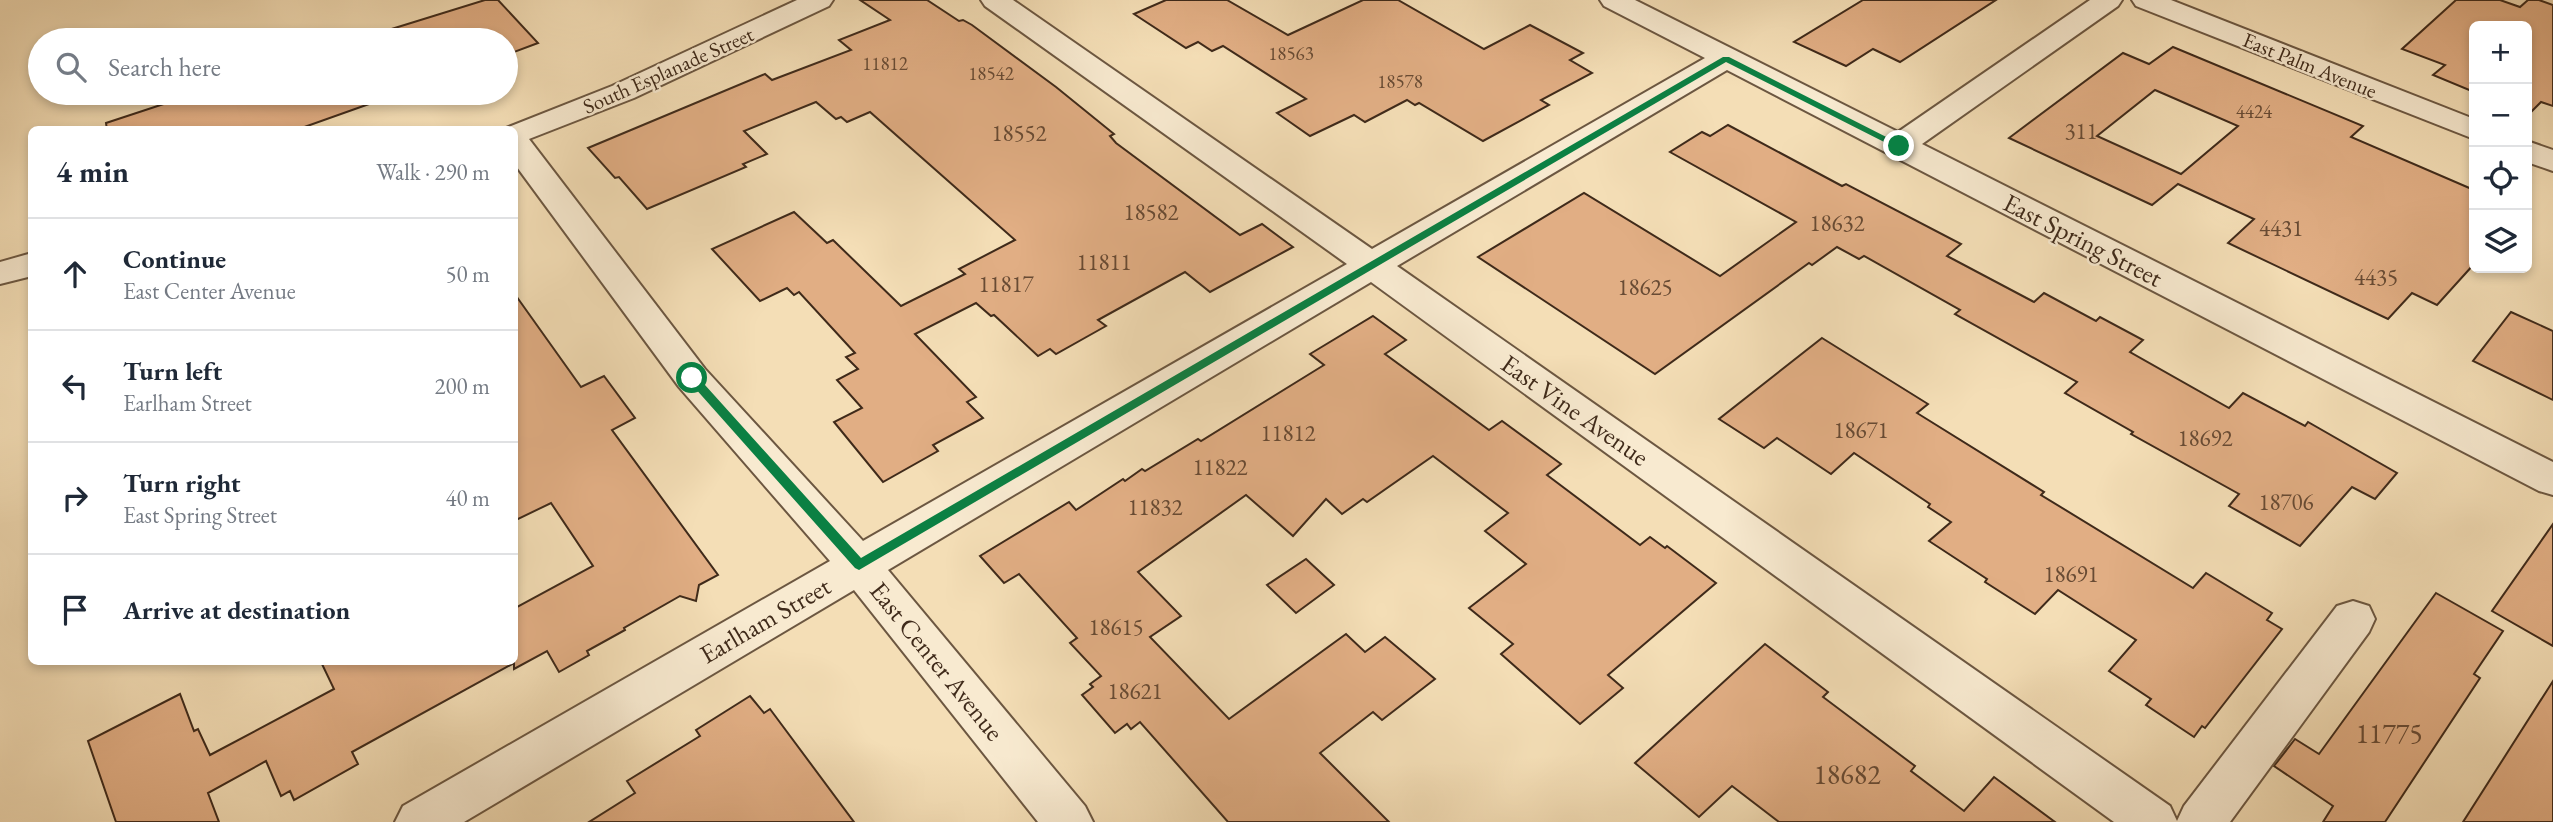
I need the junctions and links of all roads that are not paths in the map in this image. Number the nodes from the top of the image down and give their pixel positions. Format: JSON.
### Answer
{"nodes":[{"id":1,"x":819,"y":0,"type":"edge"},
{"id":2,"x":995,"y":0,"type":"edge"},
{"id":3,"x":1614,"y":0,"type":"edge"},
{"id":4,"x":2108,"y":0,"type":"edge"},
{"id":5,"x":2146,"y":0,"type":"edge"},
{"id":6,"x":1726,"y":58,"type":"junction"},
{"id":7,"x":2469,"y":128,"type":"edge"},
{"id":8,"x":518,"y":132,"type":"edge"},
{"id":9,"x":518,"y":146,"type":"edge"},
{"id":10,"x":1899,"y":146,"type":"junction"},
{"id":11,"x":2532,"y":153,"type":"edge"},
{"id":12,"x":2553,"y":161,"type":"edge"},
{"id":13,"x":28,"y":265,"type":"edge"},
{"id":14,"x":1373,"y":266,"type":"junction"},
{"id":15,"x":0,"y":273,"type":"edge"},
{"id":16,"x":2553,"y":480,"type":"edge"},
{"id":17,"x":859,"y":565,"type":"junction"},
{"id":18,"x":2353,"y":619,"type":"dead end"},
{"id":19,"x":420,"y":822,"type":"edge"},
{"id":20,"x":1068,"y":822,"type":"edge"},
{"id":21,"x":2153,"y":822,"type":"edge"},
{"id":22,"x":2201,"y":822,"type":"edge"}],
"edges":[{"from":1,"to":8,"type":"street","name":"South Esplanade Street"},
{"from":2,"to":14,"type":"street","name":"East Vine Avenue"},
{"from":3,"to":6,"type":"street","name":"East Spring Street"},
{"from":4,"to":10,"type":"street"},
{"from":5,"to":7,"type":"street","name":"East Palm Avenue"},
{"from":6,"to":10,"type":"street","name":"East Spring Street"},
{"from":6,"to":14,"type":"street","name":"Earlham Street"},
{"from":9,"to":17,"type":"street","name":"East Center Avenue"},
{"from":10,"to":16,"type":"street","name":"East Spring Street"},
{"from":11,"to":12,"type":"street"},
{"from":13,"to":15,"type":"street"},
{"from":14,"to":17,"type":"street","name":"Earlham Street"},
{"from":14,"to":21,"type":"street","name":"East Vine Avenue"},
{"from":17,"to":19,"type":"street","name":"Earlham Street"},
{"from":17,"to":20,"type":"street","name":"East Center Avenue"},
{"from":18,"to":22,"type":"street"}]}
